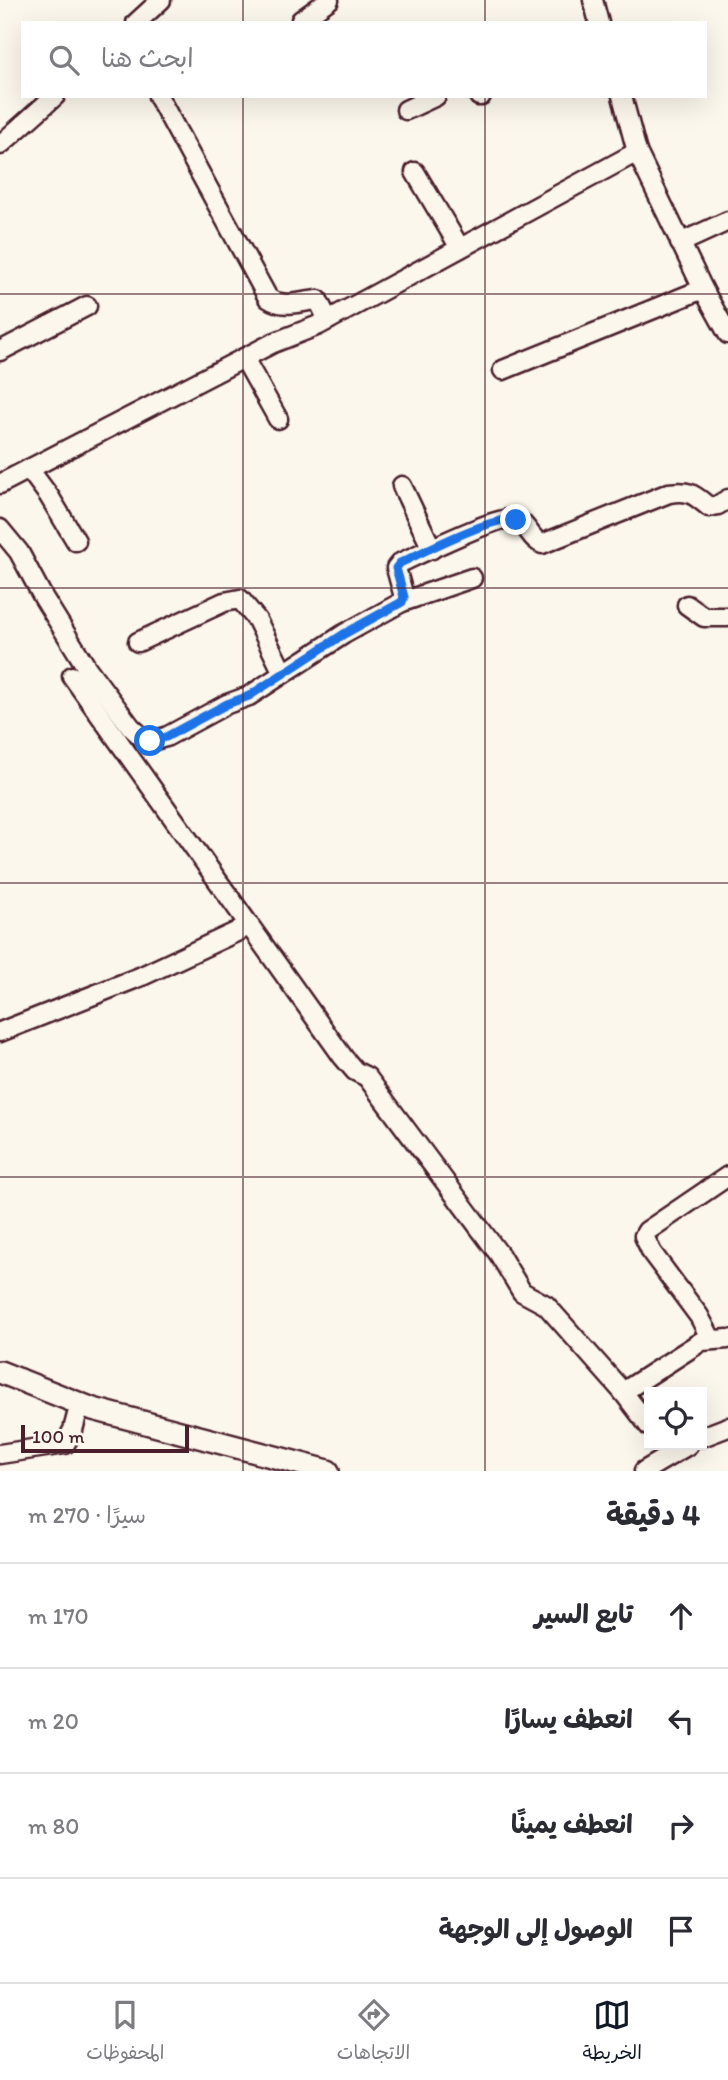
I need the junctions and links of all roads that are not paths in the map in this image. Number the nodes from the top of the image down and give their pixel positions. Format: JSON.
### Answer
{"nodes":[{"id":1,"x":161,"y":0,"type":"edge"},
{"id":2,"x":329,"y":0,"type":"edge"},
{"id":3,"x":593,"y":0,"type":"edge"},
{"id":4,"x":139,"y":13,"type":"edge"},
{"id":5,"x":301,"y":20,"type":"dead end"},
{"id":6,"x":599,"y":21,"type":"edge"},
{"id":7,"x":53,"y":98,"type":"edge"},
{"id":8,"x":159,"y":98,"type":"edge"},
{"id":9,"x":432,"y":98,"type":"edge"},
{"id":10,"x":623,"y":98,"type":"edge"},
{"id":11,"x":406,"y":110,"type":"dead end"},
{"id":12,"x":0,"y":145,"type":"edge"},
{"id":13,"x":637,"y":152,"type":"junction"},
{"id":14,"x":415,"y":172,"type":"dead end"},
{"id":15,"x":728,"y":221,"type":"edge"},
{"id":16,"x":680,"y":243,"type":"junction"},
{"id":17,"x":460,"y":248,"type":"junction"},
{"id":18,"x":703,"y":289,"type":"junction"},
{"id":19,"x":87,"y":306,"type":"dead end"},
{"id":20,"x":328,"y":320,"type":"junction"},
{"id":21,"x":728,"y":334,"type":"edge"},
{"id":22,"x":0,"y":351,"type":"edge"},
{"id":23,"x":244,"y":358,"type":"junction"},
{"id":24,"x":503,"y":370,"type":"dead end"},
{"id":25,"x":278,"y":419,"type":"dead end"},
{"id":26,"x":29,"y":469,"type":"junction"},
{"id":27,"x":0,"y":484,"type":"edge"},
{"id":28,"x":402,"y":486,"type":"dead end"},
{"id":29,"x":728,"y":499,"type":"edge"},
{"id":30,"x":0,"y":529,"type":"edge"},
{"id":31,"x":76,"y":541,"type":"dead end"},
{"id":32,"x":432,"y":549,"type":"junction"},
{"id":33,"x":472,"y":578,"type":"dead end"},
{"id":34,"x":402,"y":602,"type":"junction"},
{"id":35,"x":687,"y":605,"type":"dead end"},
{"id":36,"x":728,"y":617,"type":"edge"},
{"id":37,"x":138,"y":642,"type":"dead end"},
{"id":38,"x":283,"y":673,"type":"junction"},
{"id":39,"x":72,"y":676,"type":"dead end"},
{"id":40,"x":249,"y":926,"type":"junction"},
{"id":41,"x":0,"y":1032,"type":"edge"},
{"id":42,"x":728,"y":1176,"type":"edge"},
{"id":43,"x":720,"y":1339,"type":"edge"},
{"id":44,"x":0,"y":1372,"type":"edge"},
{"id":45,"x":623,"y":1392,"type":"junction"},
{"id":46,"x":80,"y":1403,"type":"junction"},
{"id":47,"x":644,"y":1419,"type":"edge"},
{"id":48,"x":728,"y":1427,"type":"edge"},
{"id":49,"x":707,"y":1435,"type":"edge"},
{"id":50,"x":665,"y":1450,"type":"edge"},
{"id":51,"x":0,"y":1454,"type":"edge"},
{"id":52,"x":328,"y":1471,"type":"edge"},
{"id":53,"x":644,"y":1471,"type":"edge"}],
"edges":[{"from":1,"to":4,"type":"street"},
{"from":2,"to":5,"type":"street"},
{"from":3,"to":6,"type":"street"},
{"from":7,"to":12,"type":"street"},
{"from":8,"to":20,"type":"street"},
{"from":9,"to":11,"type":"street"},
{"from":10,"to":13,"type":"street"},
{"from":13,"to":16,"type":"street"},
{"from":13,"to":17,"type":"street"},
{"from":14,"to":17,"type":"street"},
{"from":15,"to":16,"type":"street"},
{"from":16,"to":18,"type":"street"},
{"from":17,"to":20,"type":"street"},
{"from":18,"to":21,"type":"street"},
{"from":18,"to":24,"type":"street"},
{"from":19,"to":22,"type":"street"},
{"from":20,"to":23,"type":"street"},
{"from":23,"to":25,"type":"street"},
{"from":23,"to":26,"type":"street"},
{"from":26,"to":27,"type":"street"},
{"from":26,"to":31,"type":"street"},
{"from":28,"to":32,"type":"street"},
{"from":29,"to":32,"type":"street"},
{"from":30,"to":38,"type":"street"},
{"from":32,"to":34,"type":"street"},
{"from":33,"to":34,"type":"street"},
{"from":34,"to":38,"type":"street"},
{"from":35,"to":36,"type":"street"},
{"from":37,"to":38,"type":"street"},
{"from":39,"to":40,"type":"street"},
{"from":40,"to":41,"type":"street"},
{"from":40,"to":45,"type":"street"},
{"from":42,"to":43,"type":"street"},
{"from":43,"to":45,"type":"street"},
{"from":44,"to":46,"type":"main road"},
{"from":45,"to":47,"type":"street"},
{"from":46,"to":51,"type":"street"},
{"from":46,"to":52,"type":"main road"},
{"from":48,"to":49,"type":"street"},
{"from":50,"to":53,"type":"street"}]}
